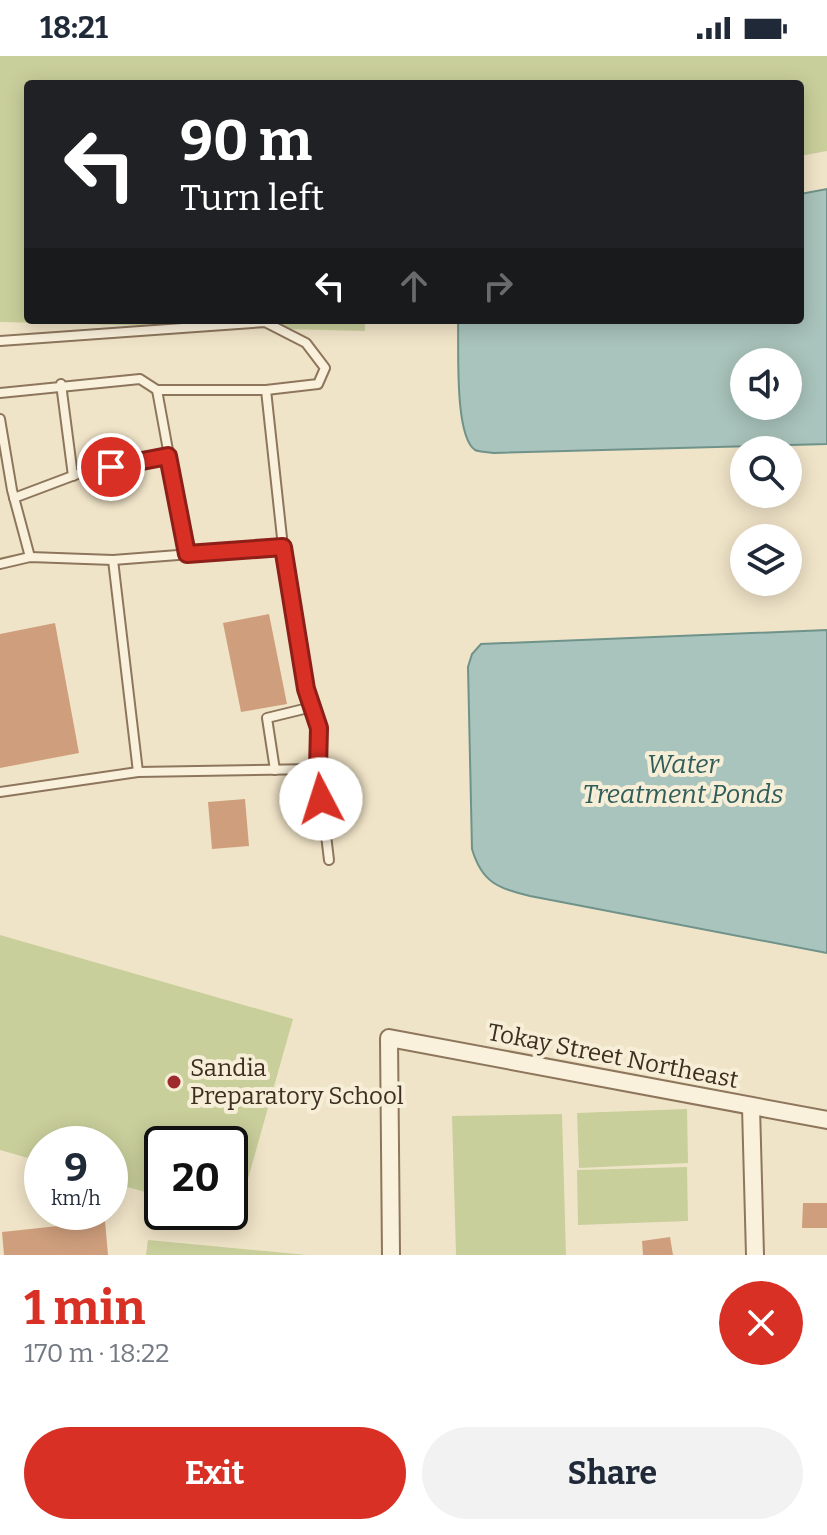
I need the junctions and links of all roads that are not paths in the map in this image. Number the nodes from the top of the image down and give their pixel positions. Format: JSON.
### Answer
{"nodes":[{"id":1,"x":237,"y":324,"type":"edge"},
{"id":2,"x":269,"y":324,"type":"edge"},
{"id":3,"x":0,"y":341,"type":"edge"},
{"id":4,"x":61,"y":384,"type":"junction"},
{"id":5,"x":157,"y":390,"type":"junction"},
{"id":6,"x":266,"y":390,"type":"junction"},
{"id":7,"x":0,"y":393,"type":"edge"},
{"id":8,"x":0,"y":419,"type":"edge"},
{"id":9,"x":168,"y":456,"type":"junction"},
{"id":10,"x":73,"y":476,"type":"junction"},
{"id":11,"x":14,"y":498,"type":"junction"},
{"id":12,"x":283,"y":547,"type":"junction"},
{"id":13,"x":187,"y":554,"type":"junction"},
{"id":14,"x":30,"y":557,"type":"junction"},
{"id":15,"x":113,"y":560,"type":"junction"},
{"id":16,"x":0,"y":564,"type":"edge"},
{"id":17,"x":312,"y":707,"type":"junction"},
{"id":18,"x":318,"y":769,"type":"junction"},
{"id":19,"x":275,"y":770,"type":"junction"},
{"id":20,"x":138,"y":772,"type":"junction"},
{"id":21,"x":0,"y":792,"type":"edge"},
{"id":22,"x":329,"y":860,"type":"dead end"},
{"id":23,"x":751,"y":1107,"type":"junction"},
{"id":24,"x":827,"y":1120,"type":"edge"},
{"id":25,"x":391,"y":1255,"type":"edge"},
{"id":26,"x":755,"y":1255,"type":"edge"}],
"edges":[{"from":1,"to":3,"type":"lane"},
{"from":2,"to":6,"type":"lane"},
{"from":4,"to":5,"type":"lane"},
{"from":4,"to":7,"type":"lane"},
{"from":4,"to":10,"type":"lane"},
{"from":5,"to":6,"type":"lane"},
{"from":5,"to":9,"type":"lane"},
{"from":6,"to":12,"type":"lane"},
{"from":8,"to":11,"type":"lane"},
{"from":9,"to":10,"type":"lane"},
{"from":9,"to":13,"type":"lane"},
{"from":10,"to":11,"type":"lane"},
{"from":11,"to":14,"type":"lane"},
{"from":12,"to":13,"type":"lane"},
{"from":12,"to":17,"type":"lane"},
{"from":13,"to":15,"type":"lane"},
{"from":14,"to":15,"type":"lane"},
{"from":14,"to":16,"type":"lane"},
{"from":15,"to":20,"type":"lane"},
{"from":17,"to":18,"type":"lane"},
{"from":17,"to":19,"type":"lane"},
{"from":18,"to":19,"type":"lane"},
{"from":18,"to":22,"type":"lane"},
{"from":19,"to":20,"type":"lane"},
{"from":20,"to":21,"type":"lane"},
{"from":23,"to":24,"type":"street","name":"Tokay Street Northeast"},
{"from":23,"to":25,"type":"street","name":"Tokay Street Northeast"},
{"from":23,"to":26,"type":"street"}]}
